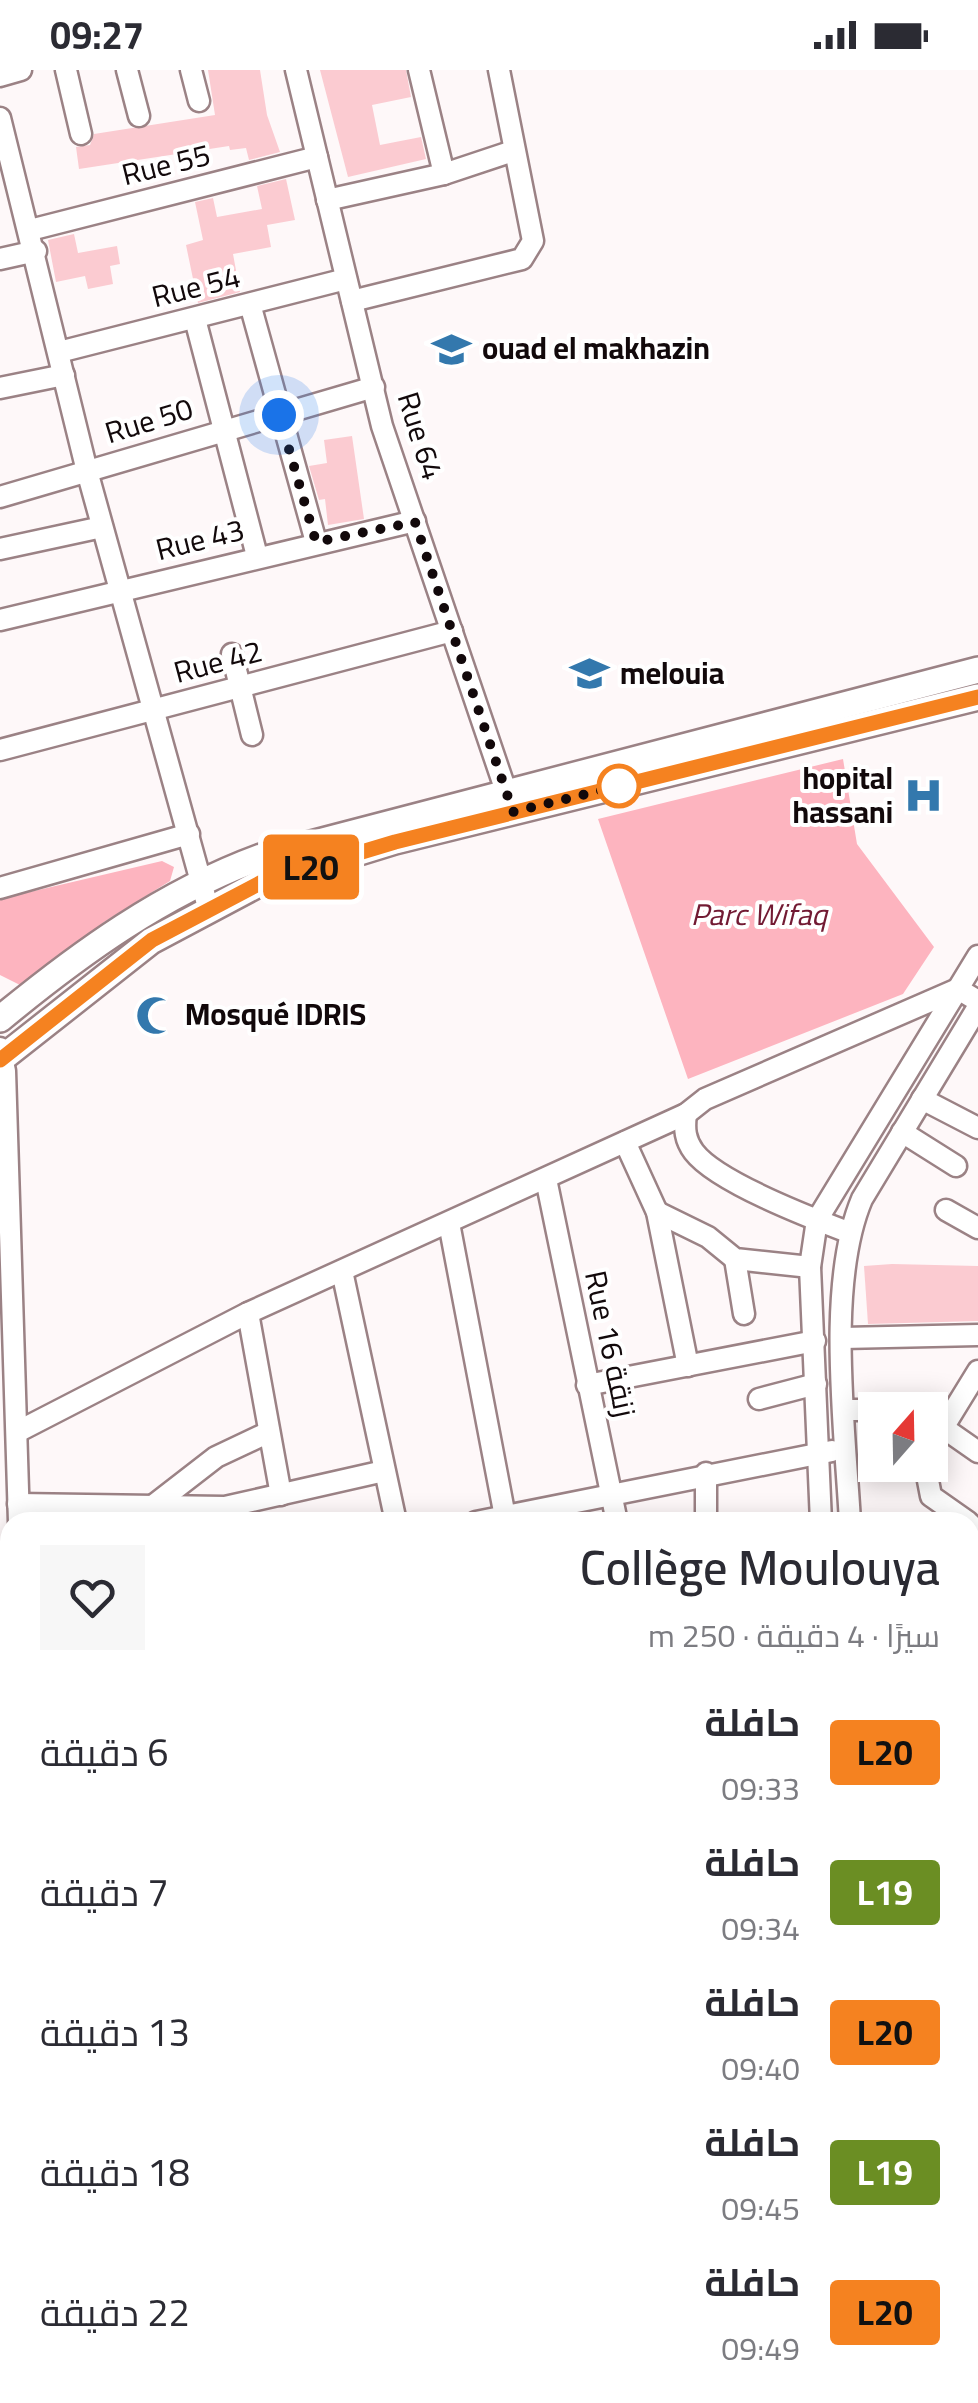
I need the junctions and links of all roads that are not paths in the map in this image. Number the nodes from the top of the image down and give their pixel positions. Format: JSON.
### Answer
{"nodes":[{"id":1,"x":21,"y":70,"type":"edge"},
{"id":2,"x":66,"y":70,"type":"edge"},
{"id":3,"x":128,"y":70,"type":"edge"},
{"id":4,"x":191,"y":70,"type":"edge"},
{"id":5,"x":296,"y":70,"type":"edge"},
{"id":6,"x":419,"y":70,"type":"edge"},
{"id":7,"x":499,"y":70,"type":"edge"},
{"id":8,"x":0,"y":76,"type":"edge"},
{"id":9,"x":199,"y":101,"type":"dead end"},
{"id":10,"x":139,"y":116,"type":"dead end"},
{"id":11,"x":0,"y":118,"type":"edge"},
{"id":12,"x":81,"y":134,"type":"dead end"},
{"id":13,"x":514,"y":152,"type":"junction"},
{"id":14,"x":316,"y":157,"type":"junction"},
{"id":15,"x":444,"y":174,"type":"junction"},
{"id":16,"x":327,"y":200,"type":"junction"},
{"id":17,"x":33,"y":241,"type":"junction"},
{"id":18,"x":0,"y":259,"type":"edge"},
{"id":19,"x":346,"y":279,"type":"junction"},
{"id":20,"x":352,"y":300,"type":"junction"},
{"id":21,"x":250,"y":304,"type":"junction"},
{"id":22,"x":195,"y":319,"type":"junction"},
{"id":23,"x":59,"y":352,"type":"junction"},
{"id":24,"x":64,"y":374,"type":"junction"},
{"id":25,"x":374,"y":387,"type":"junction"},
{"id":26,"x":0,"y":388,"type":"edge"},
{"id":27,"x":279,"y":415,"type":"junction"},
{"id":28,"x":222,"y":430,"type":"junction"},
{"id":29,"x":87,"y":471,"type":"junction"},
{"id":30,"x":0,"y":498,"type":"edge"},
{"id":31,"x":415,"y":522,"type":"junction"},
{"id":32,"x":102,"y":527,"type":"junction"},
{"id":33,"x":316,"y":542,"type":"junction"},
{"id":34,"x":0,"y":549,"type":"edge"},
{"id":35,"x":256,"y":556,"type":"junction"},
{"id":36,"x":120,"y":591,"type":"junction"},
{"id":37,"x":0,"y":620,"type":"edge"},
{"id":38,"x":452,"y":631,"type":"junction"},
{"id":39,"x":232,"y":654,"type":"dead end"},
{"id":40,"x":976,"y":676,"type":"edge"},
{"id":41,"x":239,"y":686,"type":"junction"},
{"id":42,"x":978,"y":697,"type":"edge"},
{"id":43,"x":157,"y":710,"type":"junction"},
{"id":44,"x":866,"y":712,"type":"junction"},
{"id":45,"x":252,"y":735,"type":"dead end"},
{"id":46,"x":0,"y":750,"type":"edge"},
{"id":47,"x":509,"y":801,"type":"junction"},
{"id":48,"x":189,"y":834,"type":"junction"},
{"id":49,"x":201,"y":879,"type":"junction"},
{"id":50,"x":0,"y":888,"type":"edge"},
{"id":51,"x":208,"y":907,"type":"junction"},
{"id":52,"x":978,"y":956,"type":"edge"},
{"id":53,"x":958,"y":988,"type":"junction"},
{"id":54,"x":978,"y":1004,"type":"edge"},
{"id":55,"x":0,"y":1020,"type":"edge"},
{"id":56,"x":2,"y":1055,"type":"edge"},
{"id":57,"x":922,"y":1098,"type":"junction"},
{"id":58,"x":686,"y":1114,"type":"junction"},
{"id":59,"x":978,"y":1128,"type":"edge"},
{"id":60,"x":902,"y":1132,"type":"junction"},
{"id":61,"x":625,"y":1142,"type":"junction"},
{"id":62,"x":956,"y":1166,"type":"dead end"},
{"id":63,"x":546,"y":1178,"type":"junction"},
{"id":64,"x":946,"y":1210,"type":"dead end"},
{"id":65,"x":657,"y":1212,"type":"junction"},
{"id":66,"x":817,"y":1220,"type":"junction"},
{"id":67,"x":449,"y":1223,"type":"junction"},
{"id":68,"x":978,"y":1228,"type":"edge"},
{"id":69,"x":848,"y":1232,"type":"junction"},
{"id":70,"x":735,"y":1259,"type":"junction"},
{"id":71,"x":810,"y":1267,"type":"junction"},
{"id":72,"x":342,"y":1271,"type":"junction"},
{"id":73,"x":248,"y":1314,"type":"junction"},
{"id":74,"x":744,"y":1314,"type":"dead end"},
{"id":75,"x":978,"y":1335,"type":"edge"},
{"id":76,"x":843,"y":1338,"type":"junction"},
{"id":77,"x":815,"y":1341,"type":"junction"},
{"id":78,"x":688,"y":1366,"type":"junction"},
{"id":79,"x":978,"y":1371,"type":"edge"},
{"id":80,"x":816,"y":1384,"type":"junction"},
{"id":81,"x":588,"y":1385,"type":"junction"},
{"id":82,"x":971,"y":1395,"type":"edge"},
{"id":83,"x":758,"y":1399,"type":"dead end"},
{"id":84,"x":844,"y":1410,"type":"junction"},
{"id":85,"x":858,"y":1410,"type":"edge"},
{"id":86,"x":948,"y":1413,"type":"edge"},
{"id":87,"x":948,"y":1431,"type":"edge"},
{"id":88,"x":17,"y":1432,"type":"junction"},
{"id":89,"x":269,"y":1432,"type":"junction"},
{"id":90,"x":846,"y":1449,"type":"junction"},
{"id":91,"x":821,"y":1452,"type":"junction"},
{"id":92,"x":978,"y":1452,"type":"edge"},
{"id":93,"x":384,"y":1471,"type":"junction"},
{"id":94,"x":706,"y":1473,"type":"junction"},
{"id":95,"x":928,"y":1482,"type":"edge"},
{"id":96,"x":612,"y":1494,"type":"junction"},
{"id":97,"x":281,"y":1495,"type":"junction"},
{"id":98,"x":154,"y":1505,"type":"junction"},
{"id":99,"x":18,"y":1512,"type":"edge"},
{"id":100,"x":35,"y":1512,"type":"edge"},
{"id":101,"x":204,"y":1512,"type":"edge"},
{"id":102,"x":234,"y":1512,"type":"edge"},
{"id":103,"x":394,"y":1512,"type":"edge"},
{"id":104,"x":504,"y":1512,"type":"edge"},
{"id":105,"x":539,"y":1512,"type":"edge"},
{"id":106,"x":615,"y":1512,"type":"edge"},
{"id":107,"x":706,"y":1512,"type":"edge"},
{"id":108,"x":821,"y":1512,"type":"edge"},
{"id":109,"x":849,"y":1512,"type":"edge"},
{"id":110,"x":953,"y":1512,"type":"edge"}],
"edges":[{"from":1,"to":8,"type":"street"},
{"from":2,"to":12,"type":"street"},
{"from":3,"to":10,"type":"street"},
{"from":4,"to":9,"type":"street"},
{"from":5,"to":14,"type":"street","name":"Rue 64"},
{"from":6,"to":15,"type":"street"},
{"from":7,"to":13,"type":"street"},
{"from":11,"to":17,"type":"street"},
{"from":13,"to":15,"type":"street"},
{"from":13,"to":20,"type":"street"},
{"from":14,"to":16,"type":"street","name":"Rue 64"},
{"from":14,"to":17,"type":"street","name":"Rue 55"},
{"from":15,"to":16,"type":"street"},
{"from":16,"to":19,"type":"street","name":"Rue 64"},
{"from":17,"to":18,"type":"street","name":"Rue 55"},
{"from":17,"to":23,"type":"street"},
{"from":19,"to":20,"type":"street","name":"Rue 64"},
{"from":19,"to":21,"type":"street","name":"Rue 54"},
{"from":20,"to":25,"type":"street","name":"Rue 64"},
{"from":21,"to":22,"type":"street","name":"Rue 54"},
{"from":21,"to":27,"type":"street"},
{"from":22,"to":23,"type":"street","name":"Rue 54"},
{"from":22,"to":28,"type":"street"},
{"from":23,"to":24,"type":"street"},
{"from":24,"to":26,"type":"street"},
{"from":24,"to":29,"type":"street"},
{"from":25,"to":27,"type":"street","name":"Rue 50"},
{"from":25,"to":31,"type":"street","name":"Rue 64"},
{"from":27,"to":28,"type":"street","name":"Rue 50"},
{"from":27,"to":33,"type":"street"},
{"from":28,"to":29,"type":"street","name":"Rue 50"},
{"from":28,"to":35,"type":"street"},
{"from":29,"to":30,"type":"street","name":"Rue 50"},
{"from":29,"to":32,"type":"street"},
{"from":31,"to":33,"type":"street","name":"Rue 43"},
{"from":31,"to":38,"type":"street","name":"Rue 64"},
{"from":32,"to":34,"type":"street"},
{"from":32,"to":36,"type":"street"},
{"from":33,"to":35,"type":"street","name":"Rue 43"},
{"from":35,"to":36,"type":"street","name":"Rue 43"},
{"from":36,"to":37,"type":"street","name":"Rue 43"},
{"from":36,"to":43,"type":"street"},
{"from":38,"to":41,"type":"street","name":"Rue 42"},
{"from":38,"to":47,"type":"street","name":"Rue 64"},
{"from":39,"to":41,"type":"street"},
{"from":40,"to":44,"type":"main road"},
{"from":41,"to":43,"type":"street","name":"Rue 42"},
{"from":41,"to":45,"type":"street"},
{"from":42,"to":44,"type":"main road"},
{"from":43,"to":46,"type":"street","name":"Rue 42"},
{"from":43,"to":48,"type":"street"},
{"from":44,"to":47,"type":"main road"},
{"from":47,"to":49,"type":"main road"},
{"from":47,"to":51,"type":"main road"},
{"from":48,"to":49,"type":"street"},
{"from":48,"to":50,"type":"street"},
{"from":49,"to":51,"type":"street"},
{"from":49,"to":55,"type":"main road"},
{"from":51,"to":56,"type":"main road"},
{"from":52,"to":53,"type":"street"},
{"from":53,"to":54,"type":"street"},
{"from":53,"to":58,"type":"street"},
{"from":53,"to":66,"type":"street"},
{"from":54,"to":57,"type":"street"},
{"from":56,"to":88,"type":"street"},
{"from":57,"to":59,"type":"street"},
{"from":57,"to":60,"type":"street"},
{"from":58,"to":61,"type":"street"},
{"from":58,"to":66,"type":"street"},
{"from":60,"to":62,"type":"street"},
{"from":60,"to":69,"type":"street"},
{"from":61,"to":63,"type":"street"},
{"from":61,"to":65,"type":"street"},
{"from":63,"to":67,"type":"street"},
{"from":63,"to":81,"type":"street","name":"Rue 16 زنقة"},
{"from":64,"to":68,"type":"street"},
{"from":65,"to":70,"type":"street"},
{"from":65,"to":78,"type":"street"},
{"from":66,"to":69,"type":"street"},
{"from":66,"to":71,"type":"street"},
{"from":67,"to":72,"type":"street"},
{"from":67,"to":104,"type":"street"},
{"from":69,"to":76,"type":"street"},
{"from":70,"to":71,"type":"street"},
{"from":70,"to":74,"type":"street"},
{"from":71,"to":77,"type":"street"},
{"from":72,"to":73,"type":"street"},
{"from":72,"to":93,"type":"street"},
{"from":73,"to":88,"type":"street"},
{"from":73,"to":89,"type":"street"},
{"from":75,"to":76,"type":"street"},
{"from":76,"to":84,"type":"street"},
{"from":77,"to":78,"type":"street"},
{"from":77,"to":80,"type":"street"},
{"from":78,"to":81,"type":"street"},
{"from":79,"to":82,"type":"street"},
{"from":80,"to":83,"type":"street"},
{"from":80,"to":91,"type":"street"},
{"from":81,"to":96,"type":"street","name":"Rue 16 زنقة"},
{"from":82,"to":86,"type":"street"},
{"from":84,"to":85,"type":"street"},
{"from":84,"to":90,"type":"street"},
{"from":87,"to":92,"type":"street"},
{"from":88,"to":99,"type":"street"},
{"from":89,"to":97,"type":"street"},
{"from":89,"to":98,"type":"street"},
{"from":90,"to":91,"type":"street"},
{"from":90,"to":109,"type":"street"},
{"from":91,"to":94,"type":"street"},
{"from":91,"to":108,"type":"street"},
{"from":93,"to":97,"type":"street"},
{"from":93,"to":103,"type":"street"},
{"from":94,"to":96,"type":"street"},
{"from":94,"to":107,"type":"street"},
{"from":95,"to":110,"type":"street"},
{"from":96,"to":105,"type":"street"},
{"from":96,"to":106,"type":"street","name":"Rue 16 زنقة"},
{"from":97,"to":102,"type":"street"},
{"from":98,"to":100,"type":"street"},
{"from":98,"to":101,"type":"street"}]}
